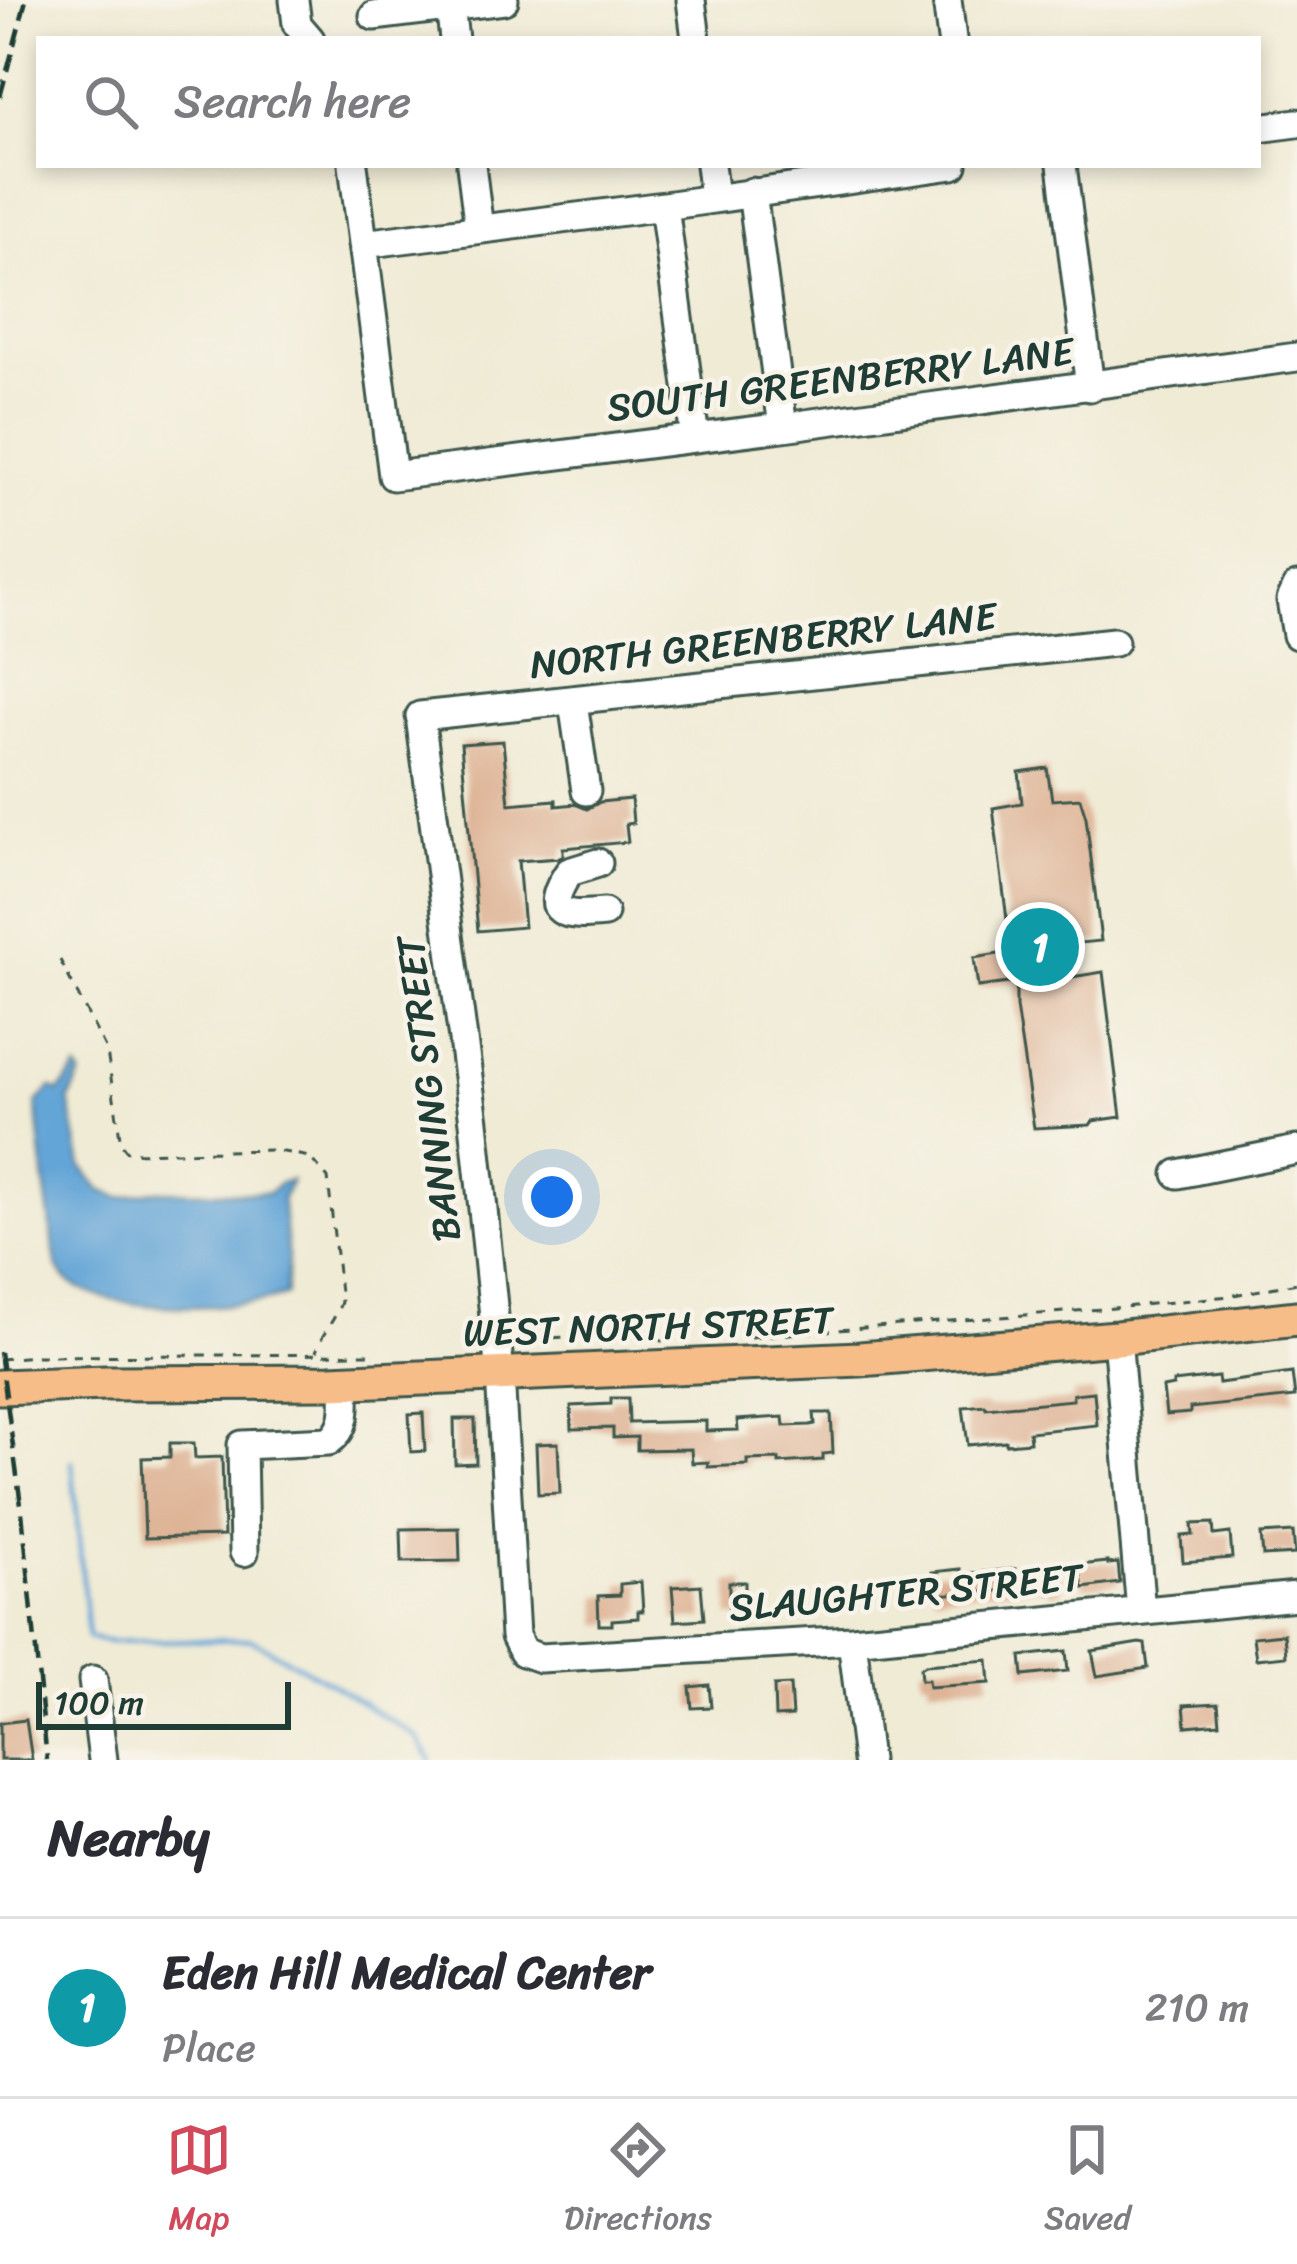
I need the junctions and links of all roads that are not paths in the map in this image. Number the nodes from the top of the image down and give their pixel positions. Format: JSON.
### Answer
{"nodes":[{"id":1,"x":294,"y":0,"type":"edge"},
{"id":2,"x":504,"y":0,"type":"edge"},
{"id":3,"x":691,"y":0,"type":"edge"},
{"id":4,"x":947,"y":0,"type":"edge"},
{"id":5,"x":450,"y":7,"type":"junction"},
{"id":6,"x":369,"y":18,"type":"edge"},
{"id":7,"x":307,"y":36,"type":"edge"},
{"id":8,"x":454,"y":36,"type":"edge"},
{"id":9,"x":696,"y":36,"type":"edge"},
{"id":10,"x":952,"y":36,"type":"edge"},
{"id":11,"x":1297,"y":123,"type":"edge"},
{"id":12,"x":1261,"y":128,"type":"edge"},
{"id":13,"x":353,"y":168,"type":"edge"},
{"id":14,"x":470,"y":168,"type":"edge"},
{"id":15,"x":710,"y":168,"type":"edge"},
{"id":16,"x":931,"y":168,"type":"edge"},
{"id":17,"x":1062,"y":168,"type":"edge"},
{"id":18,"x":752,"y":192,"type":"junction"},
{"id":19,"x":714,"y":197,"type":"junction"},
{"id":20,"x":664,"y":206,"type":"junction"},
{"id":21,"x":479,"y":229,"type":"junction"},
{"id":22,"x":363,"y":244,"type":"junction"},
{"id":23,"x":1297,"y":357,"type":"edge"},
{"id":24,"x":1090,"y":387,"type":"junction"},
{"id":25,"x":783,"y":428,"type":"junction"},
{"id":26,"x":695,"y":438,"type":"junction"},
{"id":27,"x":1294,"y":593,"type":"edge"},
{"id":28,"x":1297,"y":635,"type":"edge"},
{"id":29,"x":1114,"y":642,"type":"dead end"},
{"id":30,"x":574,"y":709,"type":"dead end"},
{"id":31,"x":420,"y":720,"type":"joint"},
{"id":32,"x":586,"y":791,"type":"dead end"},
{"id":33,"x":598,"y":863,"type":"dead end"},
{"id":34,"x":604,"y":913,"type":"dead end"},
{"id":35,"x":1297,"y":1150,"type":"edge"},
{"id":36,"x":1178,"y":1174,"type":"dead end"},
{"id":37,"x":1297,"y":1318,"type":"edge"},
{"id":38,"x":1118,"y":1338,"type":"junction"},
{"id":39,"x":498,"y":1357,"type":"junction"},
{"id":40,"x":0,"y":1363,"type":"edge"},
{"id":41,"x":345,"y":1381,"type":"junction"},
{"id":42,"x":178,"y":1383,"type":"junction"},
{"id":43,"x":0,"y":1387,"type":"edge"},
{"id":44,"x":244,"y":1552,"type":"dead end"},
{"id":45,"x":1297,"y":1596,"type":"edge"},
{"id":46,"x":1141,"y":1611,"type":"junction"},
{"id":47,"x":852,"y":1640,"type":"junction"},
{"id":48,"x":523,"y":1652,"type":"joint"},
{"id":49,"x":93,"y":1680,"type":"dead end"},
{"id":50,"x":103,"y":1760,"type":"edge"},
{"id":51,"x":867,"y":1760,"type":"edge"}],
"edges":[{"from":1,"to":7,"type":"street"},
{"from":2,"to":5,"type":"street"},
{"from":3,"to":9,"type":"street"},
{"from":4,"to":10,"type":"street"},
{"from":5,"to":6,"type":"street"},
{"from":5,"to":8,"type":"street"},
{"from":11,"to":12,"type":"street"},
{"from":13,"to":22,"type":"street"},
{"from":14,"to":21,"type":"street"},
{"from":15,"to":19,"type":"street"},
{"from":16,"to":18,"type":"street"},
{"from":17,"to":24,"type":"street"},
{"from":18,"to":19,"type":"street"},
{"from":18,"to":25,"type":"street"},
{"from":19,"to":20,"type":"street"},
{"from":20,"to":21,"type":"street"},
{"from":20,"to":26,"type":"street"},
{"from":21,"to":22,"type":"street"},
{"from":22,"to":26,"type":"street","name":"SOUTH GREENBERRY LANE"},
{"from":23,"to":24,"type":"street","name":"SOUTH GREENBERRY LANE"},
{"from":24,"to":25,"type":"street","name":"SOUTH GREENBERRY LANE"},
{"from":25,"to":26,"type":"street","name":"SOUTH GREENBERRY LANE"},
{"from":27,"to":28,"type":"street"},
{"from":29,"to":31,"type":"street","name":"NORTH GREENBERRY LANE"},
{"from":30,"to":32,"type":"street"},
{"from":31,"to":39,"type":"street","name":"BANNING STREET"},
{"from":33,"to":34,"type":"street"},
{"from":35,"to":36,"type":"street"},
{"from":37,"to":38,"type":"main road","name":"WEST NORTH STREET"},
{"from":38,"to":39,"type":"main road","name":"WEST NORTH STREET"},
{"from":38,"to":46,"type":"street"},
{"from":39,"to":41,"type":"main road","name":"WEST NORTH STREET"},
{"from":39,"to":48,"type":"street","name":"BANNING STREET"},
{"from":40,"to":42,"type":"main road"},
{"from":41,"to":42,"type":"main road","name":"WEST NORTH STREET"},
{"from":41,"to":44,"type":"street"},
{"from":42,"to":43,"type":"main road","name":"WEST NORTH STREET"},
{"from":45,"to":46,"type":"street","name":"SLAUGHTER STREET"},
{"from":46,"to":47,"type":"street","name":"SLAUGHTER STREET"},
{"from":47,"to":48,"type":"street","name":"SLAUGHTER STREET"},
{"from":47,"to":51,"type":"street"},
{"from":49,"to":50,"type":"street"}]}
